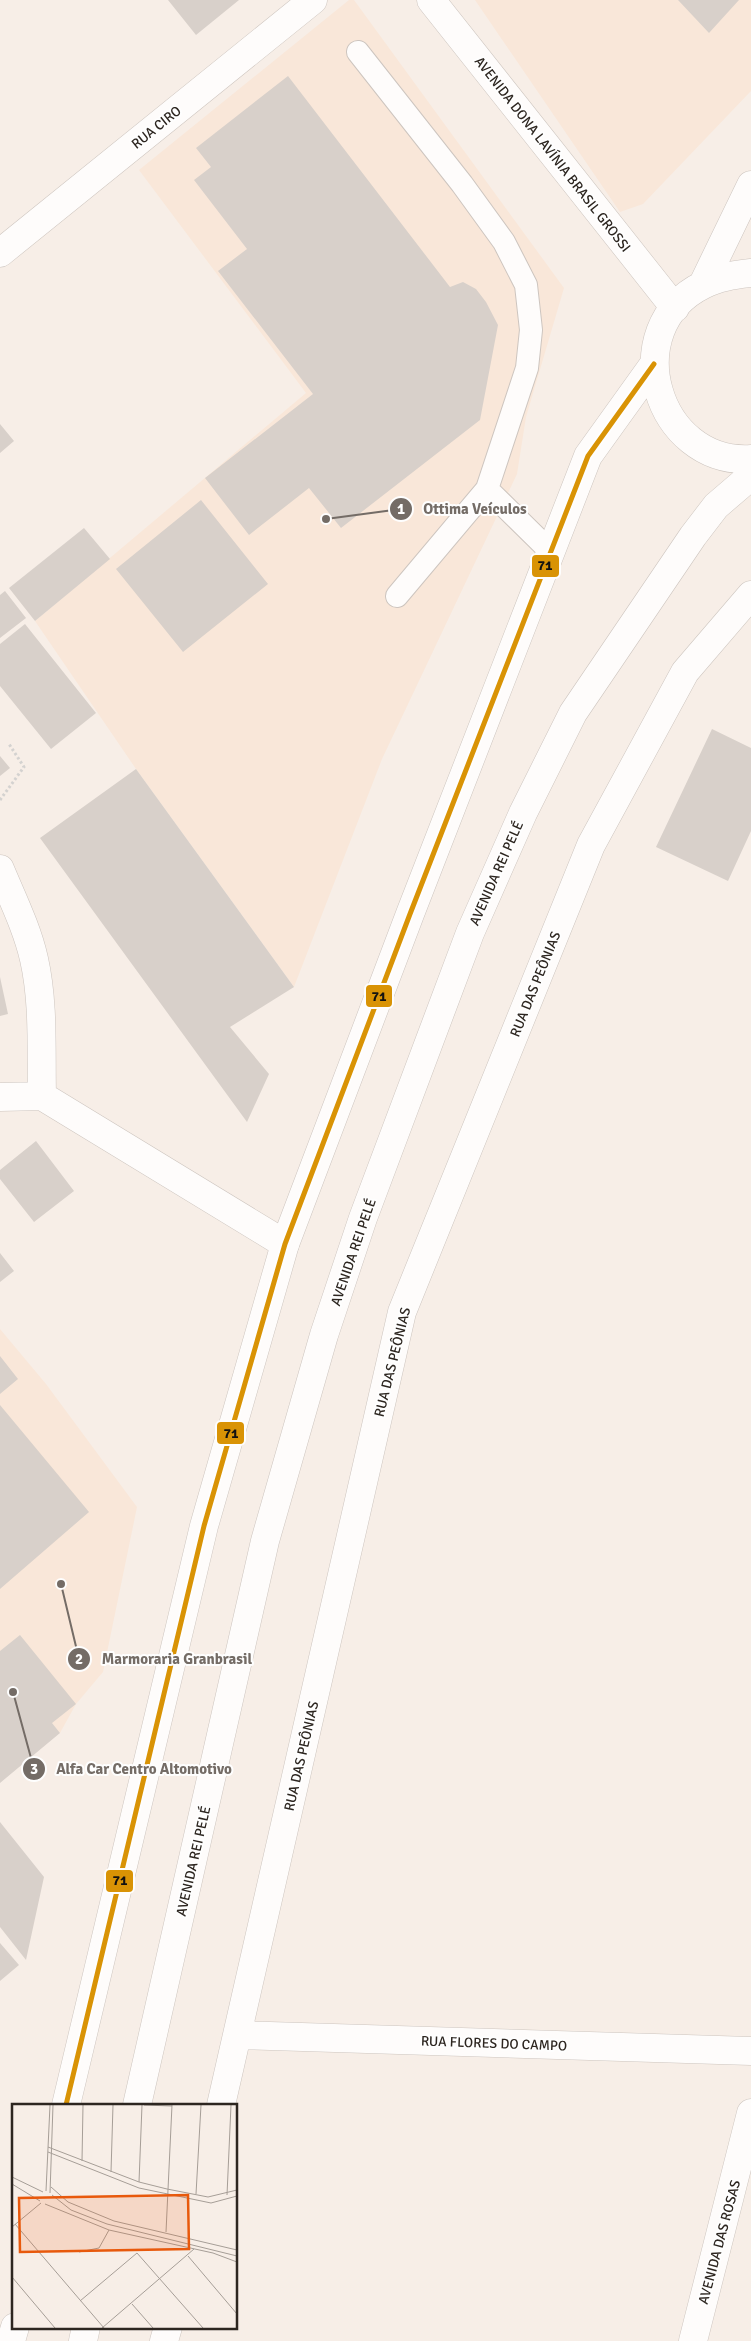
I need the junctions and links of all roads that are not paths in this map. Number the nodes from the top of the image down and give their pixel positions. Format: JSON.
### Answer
{"nodes":[{"id":1,"x":313,"y":0,"type":"edge"},
{"id":2,"x":431,"y":0,"type":"edge"},
{"id":3,"x":358,"y":52,"type":"dead end"},
{"id":4,"x":751,"y":185,"type":"edge"},
{"id":5,"x":0,"y":253,"type":"edge"},
{"id":6,"x":751,"y":274,"type":"edge"},
{"id":7,"x":703,"y":284,"type":"junction"},
{"id":8,"x":675,"y":308,"type":"junction"},
{"id":9,"x":654,"y":364,"type":"junction"},
{"id":10,"x":751,"y":459,"type":"edge"},
{"id":11,"x":751,"y":476,"type":"edge"},
{"id":12,"x":487,"y":489,"type":"junction"},
{"id":13,"x":551,"y":552,"type":"junction"},
{"id":14,"x":751,"y":595,"type":"edge"},
{"id":15,"x":397,"y":596,"type":"dead end"},
{"id":16,"x":0,"y":869,"type":"edge"},
{"id":17,"x":42,"y":1096,"type":"junction"},
{"id":18,"x":0,"y":1097,"type":"edge"},
{"id":19,"x":284,"y":1244,"type":"junction"},
{"id":20,"x":238,"y":2034,"type":"junction"},
{"id":21,"x":751,"y":2051,"type":"edge"},
{"id":22,"x":66,"y":2104,"type":"edge"},
{"id":23,"x":137,"y":2104,"type":"edge"},
{"id":24,"x":221,"y":2104,"type":"edge"},
{"id":25,"x":751,"y":2113,"type":"edge"},
{"id":26,"x":15,"y":2328,"type":"edge"},
{"id":27,"x":86,"y":2328,"type":"edge"},
{"id":28,"x":168,"y":2328,"type":"edge"},
{"id":29,"x":12,"y":2341,"type":"edge"},
{"id":30,"x":83,"y":2341,"type":"edge"},
{"id":31,"x":164,"y":2341,"type":"edge"},
{"id":32,"x":693,"y":2341,"type":"edge"}],
"edges":[{"from":1,"to":5,"type":"main road","name":"RUA CIRO"},
{"from":2,"to":8,"type":"main road","name":"AVENIDA DONA LAVÍNIA BRASIL GROSSI"},
{"from":3,"to":12,"type":"lane"},
{"from":4,"to":7,"type":"main road"},
{"from":6,"to":7,"type":"main road"},
{"from":7,"to":8,"type":"main road"},
{"from":8,"to":9,"type":"main road"},
{"from":9,"to":10,"type":"main road"},
{"from":9,"to":13,"type":"main road"},
{"from":11,"to":23,"type":"main road","name":"AVENIDA REI PELÉ"},
{"from":12,"to":13,"type":"lane"},
{"from":12,"to":15,"type":"lane"},
{"from":13,"to":19,"type":"main road"},
{"from":14,"to":20,"type":"main road","name":"RUA DAS PEÔNIAS"},
{"from":16,"to":17,"type":"main road"},
{"from":17,"to":18,"type":"main road"},
{"from":17,"to":19,"type":"main road"},
{"from":19,"to":22,"type":"main road"},
{"from":20,"to":21,"type":"main road","name":"RUA FLORES DO CAMPO"},
{"from":20,"to":24,"type":"main road","name":"RUA DAS PEÔNIAS"},
{"from":25,"to":32,"type":"main road","name":"AVENIDA DAS ROSAS"},
{"from":26,"to":29,"type":"main road"},
{"from":27,"to":30,"type":"main road"},
{"from":28,"to":31,"type":"main road"}]}
